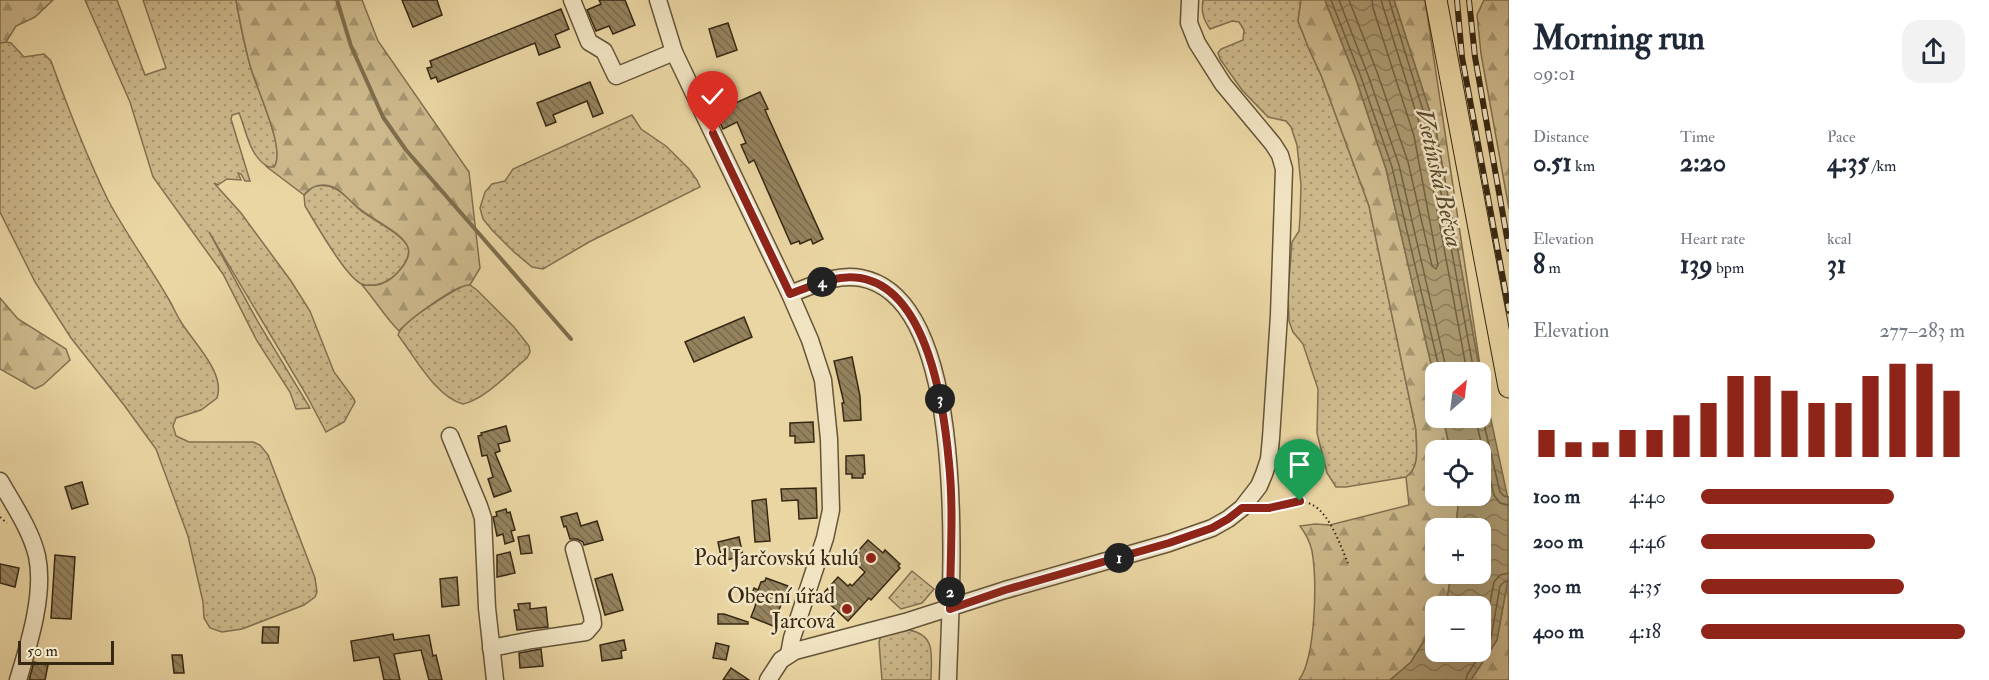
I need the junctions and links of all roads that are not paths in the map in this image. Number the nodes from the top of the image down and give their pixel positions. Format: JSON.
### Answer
{"nodes":[{"id":1,"x":572,"y":0,"type":"edge"},
{"id":2,"x":658,"y":0,"type":"edge"},
{"id":3,"x":1190,"y":0,"type":"edge"},
{"id":4,"x":1436,"y":0,"type":"edge"},
{"id":5,"x":674,"y":52,"type":"junction"},
{"id":6,"x":790,"y":294,"type":"junction"},
{"id":7,"x":1509,"y":387,"type":"edge"},
{"id":8,"x":450,"y":436,"type":"dead end"},
{"id":9,"x":0,"y":481,"type":"edge"},
{"id":10,"x":574,"y":549,"type":"dead end"},
{"id":11,"x":950,"y":609,"type":"junction"},
{"id":12,"x":491,"y":648,"type":"junction"},
{"id":13,"x":789,"y":654,"type":"junction"},
{"id":14,"x":18,"y":680,"type":"edge"},
{"id":15,"x":495,"y":680,"type":"edge"},
{"id":16,"x":768,"y":680,"type":"edge"},
{"id":17,"x":948,"y":680,"type":"edge"}],
"edges":[{"from":1,"to":5,"type":"street"},
{"from":2,"to":5,"type":"street"},
{"from":3,"to":11,"type":"street"},
{"from":4,"to":7,"type":"main road"},
{"from":5,"to":6,"type":"street"},
{"from":6,"to":11,"type":"street"},
{"from":6,"to":13,"type":"street"},
{"from":8,"to":12,"type":"street"},
{"from":9,"to":14,"type":"street"},
{"from":10,"to":12,"type":"street"},
{"from":11,"to":13,"type":"street"},
{"from":11,"to":17,"type":"street"},
{"from":12,"to":15,"type":"street"},
{"from":13,"to":16,"type":"street"}]}
